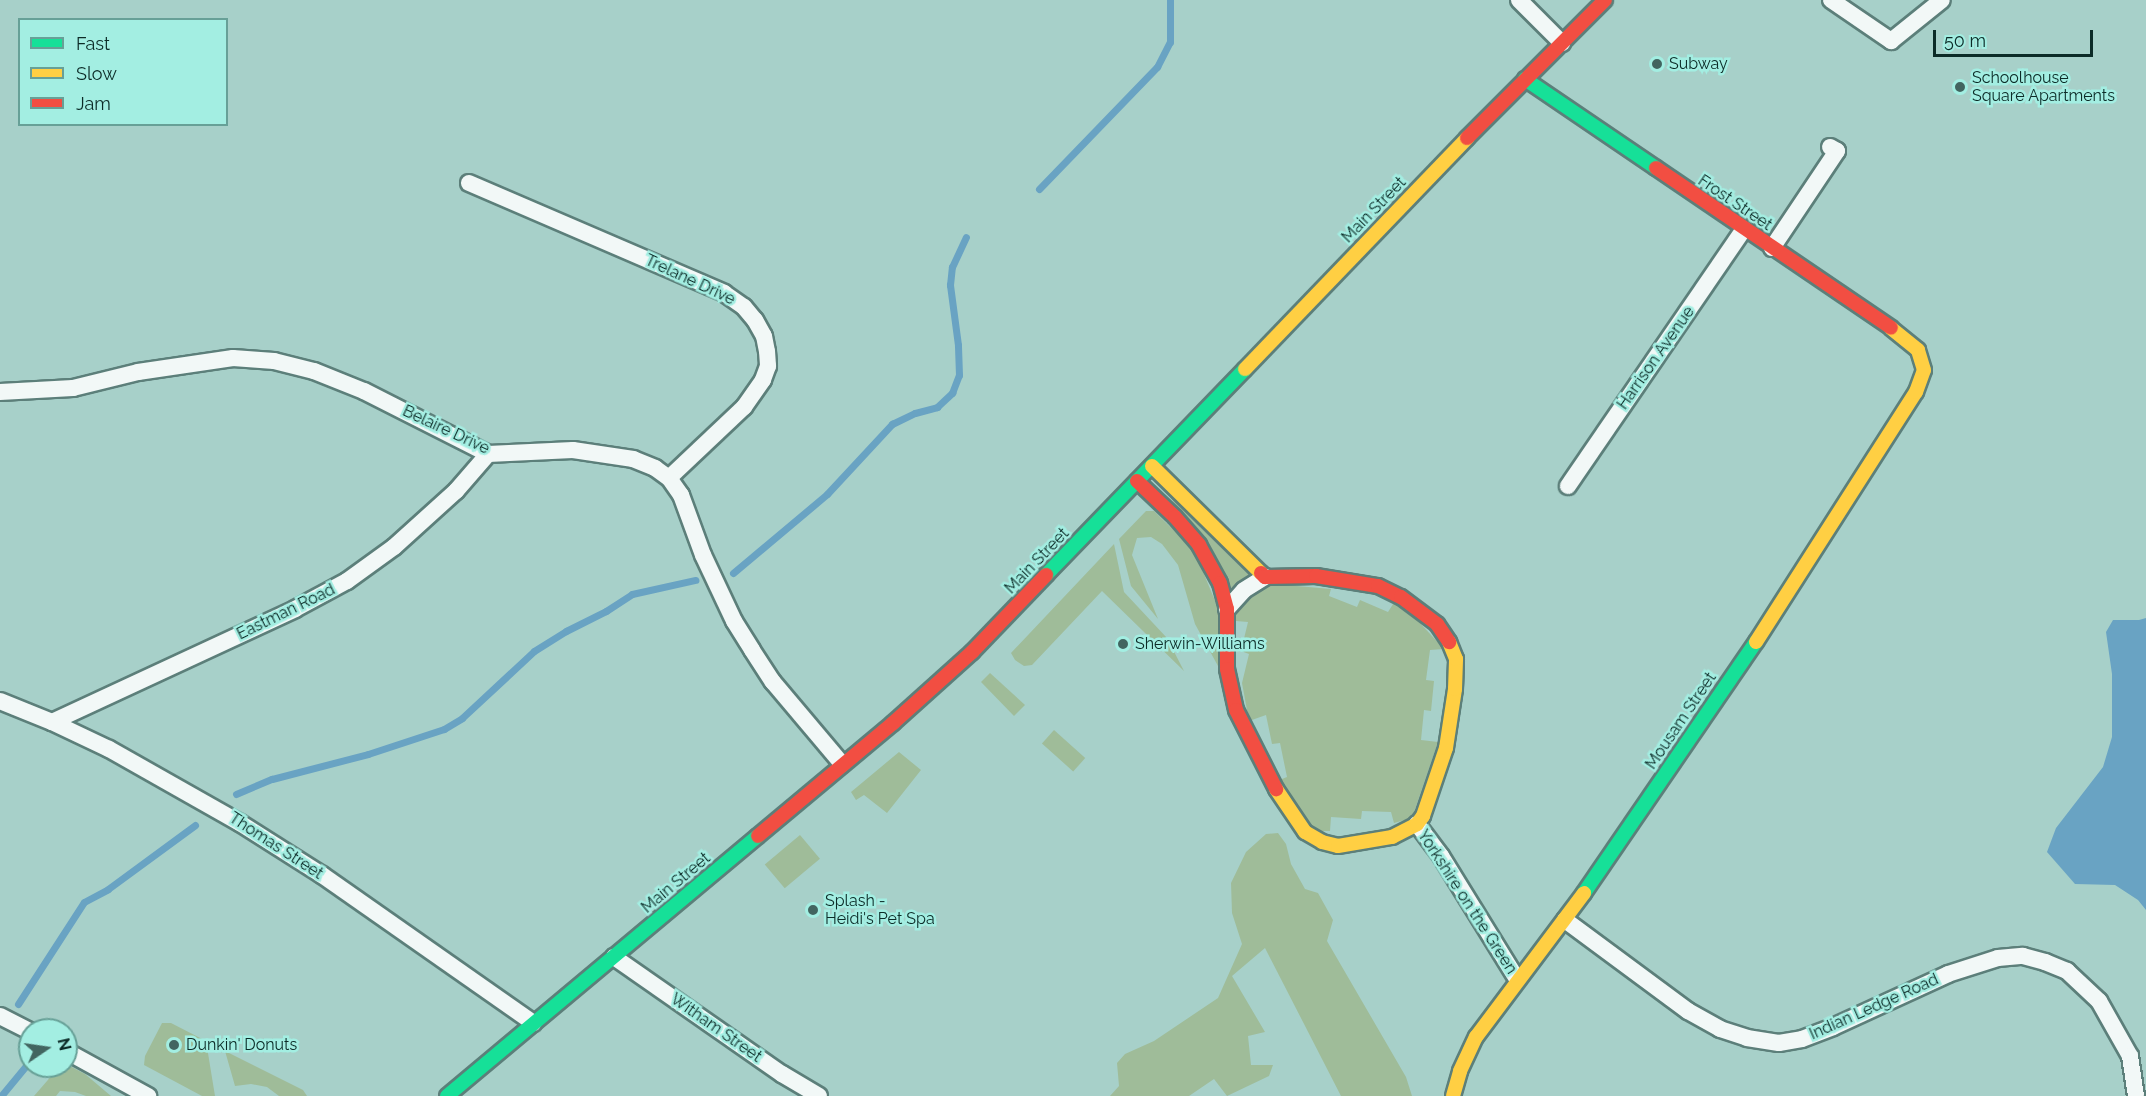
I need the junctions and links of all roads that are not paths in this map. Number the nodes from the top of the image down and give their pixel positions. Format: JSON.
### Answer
{"nodes":[{"id":1,"x":1519,"y":0,"type":"edge"},
{"id":2,"x":1605,"y":0,"type":"edge"},
{"id":3,"x":1831,"y":0,"type":"edge"},
{"id":4,"x":1942,"y":0,"type":"edge"},
{"id":5,"x":1562,"y":43,"type":"junction"},
{"id":6,"x":1525,"y":79,"type":"junction"},
{"id":7,"x":1830,"y":147,"type":"dead end"},
{"id":8,"x":469,"y":183,"type":"dead end"},
{"id":9,"x":1744,"y":229,"type":"junction"},
{"id":10,"x":1772,"y":248,"type":"junction"},
{"id":11,"x":1922,"y":357,"type":"joint"},
{"id":12,"x":0,"y":392,"type":"edge"},
{"id":13,"x":488,"y":453,"type":"junction"},
{"id":14,"x":1152,"y":466,"type":"junction"},
{"id":15,"x":669,"y":478,"type":"junction"},
{"id":16,"x":1137,"y":481,"type":"junction"},
{"id":17,"x":1568,"y":486,"type":"dead end"},
{"id":18,"x":1265,"y":577,"type":"junction"},
{"id":19,"x":1227,"y":609,"type":"junction"},
{"id":20,"x":0,"y":701,"type":"edge"},
{"id":21,"x":52,"y":722,"type":"junction"},
{"id":22,"x":842,"y":764,"type":"junction"},
{"id":23,"x":1418,"y":824,"type":"junction"},
{"id":24,"x":1565,"y":920,"type":"junction"},
{"id":25,"x":614,"y":957,"type":"junction"},
{"id":26,"x":1517,"y":979,"type":"junction"},
{"id":27,"x":0,"y":1016,"type":"edge"},
{"id":28,"x":533,"y":1023,"type":"junction"},
{"id":29,"x":18,"y":1025,"type":"edge"},
{"id":30,"x":78,"y":1058,"type":"edge"},
{"id":31,"x":148,"y":1096,"type":"edge"},
{"id":32,"x":447,"y":1096,"type":"edge"},
{"id":33,"x":819,"y":1096,"type":"edge"},
{"id":34,"x":1453,"y":1096,"type":"edge"},
{"id":35,"x":2136,"y":1096,"type":"edge"}],
"edges":[{"from":1,"to":5,"type":"street"},
{"from":2,"to":5,"type":"street","name":"Main Street"},
{"from":3,"to":4,"type":"street"},
{"from":5,"to":6,"type":"street","name":"Main Street"},
{"from":6,"to":9,"type":"street","name":"Frost Street"},
{"from":6,"to":14,"type":"street","name":"Main Street"},
{"from":7,"to":10,"type":"street"},
{"from":8,"to":15,"type":"street","name":"Trelane Drive"},
{"from":9,"to":10,"type":"street","name":"Frost Street"},
{"from":9,"to":17,"type":"street","name":"Harrison Avenue"},
{"from":10,"to":11,"type":"street","name":"Frost Street"},
{"from":11,"to":24,"type":"street","name":"Mousam Street"},
{"from":12,"to":13,"type":"street","name":"Belaire Drive"},
{"from":13,"to":15,"type":"street","name":"Belaire Drive"},
{"from":13,"to":21,"type":"street","name":"Eastman Road"},
{"from":14,"to":16,"type":"street","name":"Main Street"},
{"from":14,"to":18,"type":"street"},
{"from":15,"to":22,"type":"street","name":"Belaire Drive"},
{"from":16,"to":19,"type":"street","name":"Yorkshire on the Green"},
{"from":16,"to":22,"type":"street","name":"Main Street"},
{"from":18,"to":19,"type":"street"},
{"from":18,"to":23,"type":"street","name":"Yorkshire on the Green"},
{"from":19,"to":23,"type":"street","name":"Yorkshire on the Green"},
{"from":20,"to":21,"type":"street","name":"Thomas Street"},
{"from":21,"to":28,"type":"street","name":"Thomas Street"},
{"from":22,"to":25,"type":"street","name":"Main Street"},
{"from":23,"to":26,"type":"street","name":"Yorkshire on the Green"},
{"from":24,"to":26,"type":"street","name":"Mousam Street"},
{"from":24,"to":35,"type":"street","name":"Indian Ledge Road"},
{"from":25,"to":28,"type":"street","name":"Main Street"},
{"from":25,"to":33,"type":"street","name":"Witham Street"},
{"from":26,"to":34,"type":"street","name":"Mousam Street"},
{"from":27,"to":29,"type":"street"},
{"from":28,"to":32,"type":"street","name":"Main Street"},
{"from":30,"to":31,"type":"street"}]}
